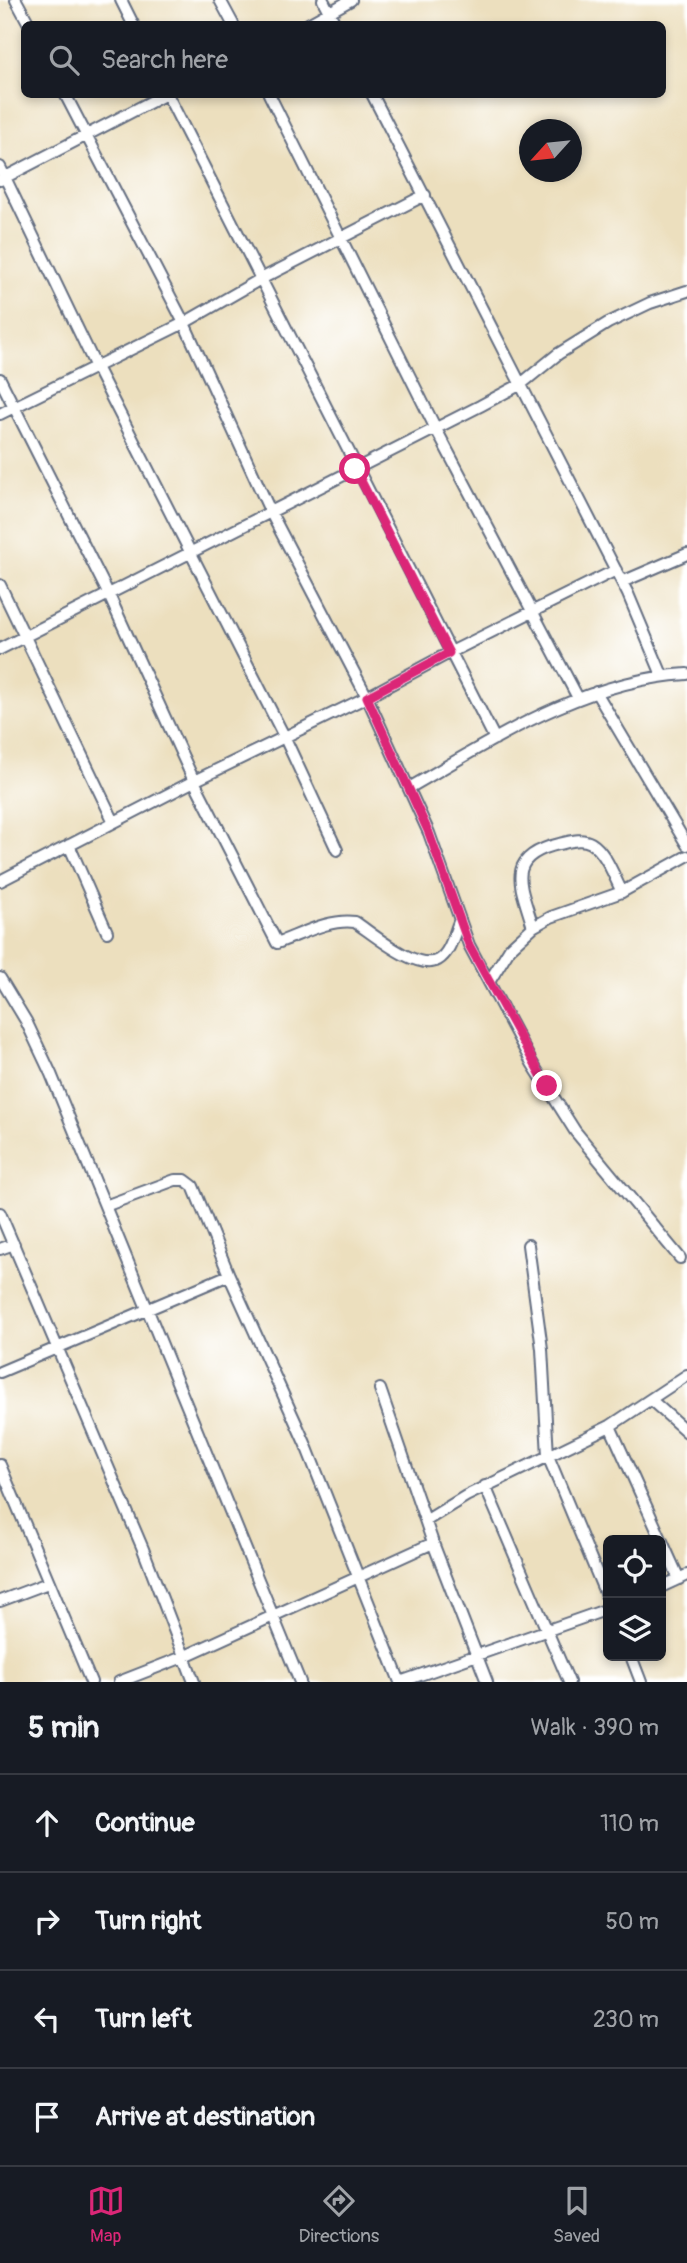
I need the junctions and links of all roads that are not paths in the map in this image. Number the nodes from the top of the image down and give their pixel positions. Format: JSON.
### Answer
{"nodes":[{"id":1,"x":16,"y":0,"type":"edge"},
{"id":2,"x":121,"y":0,"type":"edge"},
{"id":3,"x":220,"y":0,"type":"edge"},
{"id":4,"x":323,"y":0,"type":"edge"},
{"id":5,"x":351,"y":0,"type":"edge"},
{"id":6,"x":330,"y":14,"type":"junction"},
{"id":7,"x":27,"y":21,"type":"edge"},
{"id":8,"x":132,"y":21,"type":"edge"},
{"id":9,"x":231,"y":21,"type":"edge"},
{"id":10,"x":315,"y":21,"type":"edge"},
{"id":11,"x":334,"y":21,"type":"edge"},
{"id":12,"x":67,"y":98,"type":"edge"},
{"id":13,"x":159,"y":98,"type":"edge"},
{"id":14,"x":168,"y":98,"type":"edge"},
{"id":15,"x":271,"y":98,"type":"edge"},
{"id":16,"x":374,"y":98,"type":"edge"},
{"id":17,"x":88,"y":137,"type":"junction"},
{"id":18,"x":2,"y":175,"type":"edge"},
{"id":19,"x":425,"y":195,"type":"junction"},
{"id":20,"x":340,"y":239,"type":"junction"},
{"id":21,"x":259,"y":280,"type":"junction"},
{"id":22,"x":687,"y":291,"type":"edge"},
{"id":23,"x":184,"y":323,"type":"junction"},
{"id":24,"x":96,"y":366,"type":"junction"},
{"id":25,"x":0,"y":379,"type":"edge"},
{"id":26,"x":521,"y":384,"type":"junction"},
{"id":27,"x":14,"y":407,"type":"junction"},
{"id":28,"x":0,"y":414,"type":"edge"},
{"id":29,"x":436,"y":429,"type":"junction"},
{"id":30,"x":355,"y":469,"type":"junction"},
{"id":31,"x":271,"y":513,"type":"junction"},
{"id":32,"x":190,"y":553,"type":"junction"},
{"id":33,"x":687,"y":554,"type":"edge"},
{"id":34,"x":615,"y":570,"type":"junction"},
{"id":35,"x":622,"y":582,"type":"junction"},
{"id":36,"x":0,"y":584,"type":"edge"},
{"id":37,"x":108,"y":593,"type":"junction"},
{"id":38,"x":533,"y":611,"type":"junction"},
{"id":39,"x":24,"y":636,"type":"junction"},
{"id":40,"x":0,"y":649,"type":"edge"},
{"id":41,"x":449,"y":653,"type":"junction"},
{"id":42,"x":687,"y":674,"type":"edge"},
{"id":43,"x":662,"y":675,"type":"junction"},
{"id":44,"x":596,"y":692,"type":"junction"},
{"id":45,"x":367,"y":697,"type":"junction"},
{"id":46,"x":578,"y":698,"type":"junction"},
{"id":47,"x":285,"y":738,"type":"junction"},
{"id":48,"x":495,"y":739,"type":"junction"},
{"id":49,"x":194,"y":781,"type":"junction"},
{"id":50,"x":408,"y":788,"type":"junction"},
{"id":51,"x":114,"y":822,"type":"junction"},
{"id":52,"x":69,"y":845,"type":"junction"},
{"id":53,"x":687,"y":845,"type":"edge"},
{"id":54,"x":338,"y":850,"type":"dead end"},
{"id":55,"x":687,"y":856,"type":"edge"},
{"id":56,"x":0,"y":881,"type":"edge"},
{"id":57,"x":622,"y":892,"type":"junction"},
{"id":58,"x":459,"y":922,"type":"junction"},
{"id":59,"x":533,"y":927,"type":"junction"},
{"id":60,"x":107,"y":932,"type":"dead end"},
{"id":61,"x":0,"y":978,"type":"edge"},
{"id":62,"x":489,"y":982,"type":"junction"},
{"id":63,"x":105,"y":1206,"type":"junction"},
{"id":64,"x":0,"y":1213,"type":"edge"},
{"id":65,"x":14,"y":1244,"type":"junction"},
{"id":66,"x":528,"y":1245,"type":"dead end"},
{"id":67,"x":0,"y":1249,"type":"edge"},
{"id":68,"x":680,"y":1258,"type":"dead end"},
{"id":69,"x":229,"y":1275,"type":"junction"},
{"id":70,"x":147,"y":1310,"type":"junction"},
{"id":71,"x":57,"y":1349,"type":"junction"},
{"id":72,"x":0,"y":1372,"type":"edge"},
{"id":73,"x":687,"y":1375,"type":"edge"},
{"id":74,"x":380,"y":1389,"type":"dead end"},
{"id":75,"x":651,"y":1400,"type":"junction"},
{"id":76,"x":610,"y":1426,"type":"junction"},
{"id":77,"x":687,"y":1432,"type":"edge"},
{"id":78,"x":548,"y":1456,"type":"junction"},
{"id":79,"x":0,"y":1465,"type":"edge"},
{"id":80,"x":485,"y":1486,"type":"junction"},
{"id":81,"x":4,"y":1488,"type":"edge"},
{"id":82,"x":427,"y":1520,"type":"junction"},
{"id":83,"x":433,"y":1543,"type":"junction"},
{"id":84,"x":357,"y":1577,"type":"junction"},
{"id":85,"x":683,"y":1577,"type":"edge"},
{"id":86,"x":48,"y":1583,"type":"junction"},
{"id":87,"x":666,"y":1585,"type":"edge"},
{"id":88,"x":607,"y":1598,"type":"edge"},
{"id":89,"x":0,"y":1601,"type":"edge"},
{"id":90,"x":603,"y":1611,"type":"edge"},
{"id":91,"x":274,"y":1617,"type":"junction"},
{"id":92,"x":545,"y":1631,"type":"junction"},
{"id":93,"x":478,"y":1655,"type":"junction"},
{"id":94,"x":183,"y":1657,"type":"junction"},
{"id":95,"x":633,"y":1661,"type":"edge"},
{"id":96,"x":91,"y":1682,"type":"edge"},
{"id":97,"x":119,"y":1682,"type":"edge"},
{"id":98,"x":194,"y":1682,"type":"edge"},
{"id":99,"x":300,"y":1682,"type":"edge"},
{"id":100,"x":488,"y":1682,"type":"edge"},
{"id":101,"x":569,"y":1682,"type":"edge"},
{"id":102,"x":641,"y":1682,"type":"edge"}],
"edges":[{"from":1,"to":7,"type":"street"},
{"from":2,"to":8,"type":"street"},
{"from":3,"to":9,"type":"street"},
{"from":4,"to":6,"type":"street"},
{"from":5,"to":6,"type":"street"},
{"from":6,"to":10,"type":"street"},
{"from":6,"to":11,"type":"street"},
{"from":12,"to":17,"type":"street"},
{"from":13,"to":17,"type":"street"},
{"from":14,"to":21,"type":"street"},
{"from":15,"to":20,"type":"street"},
{"from":16,"to":19,"type":"street"},
{"from":17,"to":18,"type":"street"},
{"from":17,"to":23,"type":"street"},
{"from":18,"to":24,"type":"street"},
{"from":19,"to":20,"type":"street"},
{"from":19,"to":26,"type":"street"},
{"from":20,"to":21,"type":"street"},
{"from":20,"to":29,"type":"street"},
{"from":21,"to":23,"type":"street"},
{"from":21,"to":30,"type":"street"},
{"from":22,"to":26,"type":"street"},
{"from":23,"to":24,"type":"street"},
{"from":23,"to":31,"type":"street"},
{"from":24,"to":27,"type":"street"},
{"from":24,"to":32,"type":"street"},
{"from":25,"to":27,"type":"street"},
{"from":26,"to":29,"type":"street"},
{"from":26,"to":34,"type":"street"},
{"from":27,"to":28,"type":"street"},
{"from":27,"to":37,"type":"street"},
{"from":29,"to":30,"type":"street"},
{"from":29,"to":38,"type":"street"},
{"from":30,"to":31,"type":"street"},
{"from":30,"to":41,"type":"street"},
{"from":31,"to":32,"type":"street"},
{"from":31,"to":45,"type":"street"},
{"from":32,"to":37,"type":"street"},
{"from":32,"to":47,"type":"street"},
{"from":33,"to":35,"type":"street"},
{"from":34,"to":35,"type":"street"},
{"from":34,"to":38,"type":"street"},
{"from":35,"to":43,"type":"street"},
{"from":36,"to":39,"type":"street"},
{"from":37,"to":39,"type":"street"},
{"from":37,"to":49,"type":"street"},
{"from":38,"to":41,"type":"street"},
{"from":38,"to":46,"type":"street"},
{"from":39,"to":40,"type":"street"},
{"from":39,"to":51,"type":"street"},
{"from":41,"to":45,"type":"street"},
{"from":41,"to":48,"type":"street"},
{"from":42,"to":43,"type":"street"},
{"from":43,"to":44,"type":"street"},
{"from":44,"to":46,"type":"street"},
{"from":44,"to":53,"type":"street"},
{"from":45,"to":47,"type":"street"},
{"from":45,"to":50,"type":"street"},
{"from":46,"to":48,"type":"street"},
{"from":47,"to":49,"type":"street"},
{"from":47,"to":54,"type":"street"},
{"from":48,"to":50,"type":"street"},
{"from":49,"to":51,"type":"street"},
{"from":49,"to":58,"type":"street"},
{"from":50,"to":58,"type":"street"},
{"from":51,"to":52,"type":"street"},
{"from":52,"to":56,"type":"street"},
{"from":52,"to":60,"type":"street"},
{"from":55,"to":57,"type":"street"},
{"from":57,"to":59,"type":"street"},
{"from":57,"to":59,"type":"street"},
{"from":58,"to":62,"type":"street"},
{"from":59,"to":62,"type":"street"},
{"from":61,"to":63,"type":"street"},
{"from":62,"to":68,"type":"street"},
{"from":63,"to":69,"type":"street"},
{"from":63,"to":70,"type":"street"},
{"from":64,"to":65,"type":"street"},
{"from":65,"to":67,"type":"street"},
{"from":65,"to":71,"type":"street"},
{"from":66,"to":78,"type":"street"},
{"from":69,"to":70,"type":"street"},
{"from":69,"to":84,"type":"street"},
{"from":70,"to":71,"type":"street"},
{"from":70,"to":91,"type":"street"},
{"from":71,"to":72,"type":"street"},
{"from":71,"to":94,"type":"street"},
{"from":73,"to":75,"type":"street"},
{"from":74,"to":82,"type":"street"},
{"from":75,"to":76,"type":"street"},
{"from":75,"to":77,"type":"street"},
{"from":76,"to":78,"type":"street"},
{"from":76,"to":85,"type":"street"},
{"from":78,"to":80,"type":"street"},
{"from":78,"to":88,"type":"street"},
{"from":79,"to":81,"type":"street"},
{"from":80,"to":82,"type":"street"},
{"from":80,"to":92,"type":"street"},
{"from":81,"to":86,"type":"street"},
{"from":82,"to":83,"type":"street"},
{"from":83,"to":84,"type":"street"},
{"from":83,"to":93,"type":"street"},
{"from":84,"to":91,"type":"street"},
{"from":84,"to":93,"type":"street"},
{"from":85,"to":87,"type":"street"},
{"from":86,"to":89,"type":"street"},
{"from":86,"to":96,"type":"street"},
{"from":90,"to":92,"type":"street"},
{"from":91,"to":94,"type":"street"},
{"from":91,"to":99,"type":"street"},
{"from":92,"to":93,"type":"street"},
{"from":92,"to":101,"type":"street"},
{"from":93,"to":100,"type":"street"},
{"from":94,"to":97,"type":"street"},
{"from":94,"to":98,"type":"street"},
{"from":95,"to":102,"type":"street"}]}
